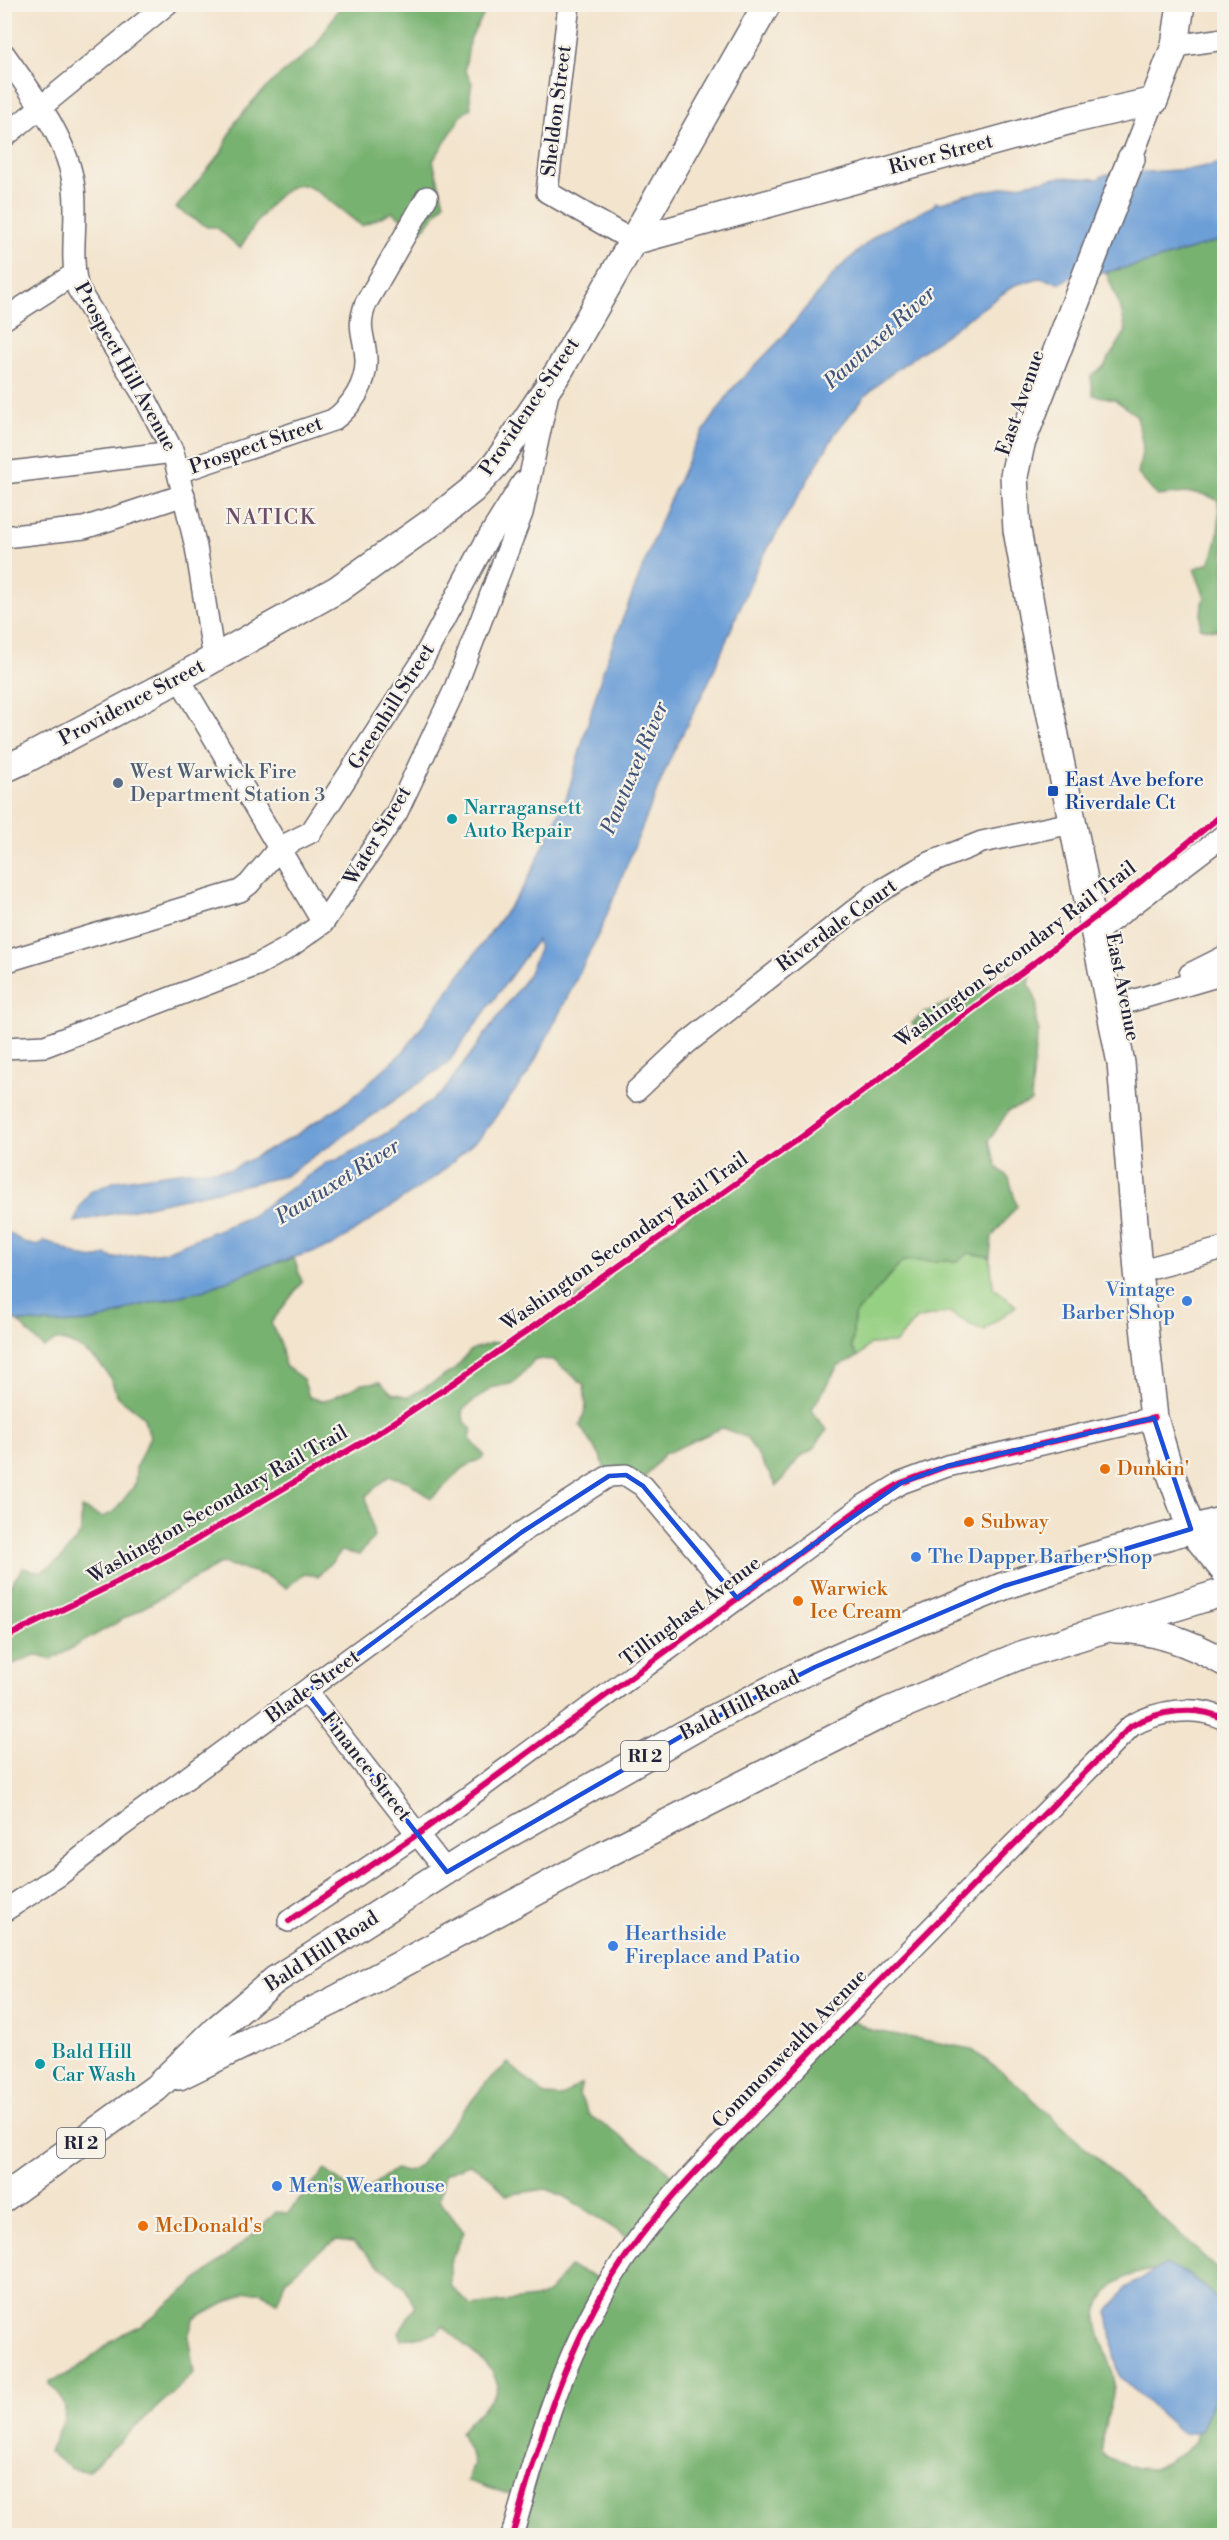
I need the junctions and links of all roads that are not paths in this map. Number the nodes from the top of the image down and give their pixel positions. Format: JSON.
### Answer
{"nodes":[{"id":1,"x":167,"y":4,"type":"edge"},
{"id":2,"x":569,"y":4,"type":"edge"},
{"id":3,"x":767,"y":4,"type":"edge"},
{"id":4,"x":1181,"y":4,"type":"edge"},
{"id":5,"x":1224,"y":39,"type":"edge"},
{"id":6,"x":1175,"y":46,"type":"junction"},
{"id":7,"x":4,"y":54,"type":"edge"},
{"id":8,"x":1154,"y":101,"type":"junction"},
{"id":9,"x":40,"y":107,"type":"junction"},
{"id":10,"x":4,"y":137,"type":"edge"},
{"id":11,"x":1131,"y":159,"type":"joint"},
{"id":12,"x":428,"y":197,"type":"dead end"},
{"id":13,"x":633,"y":241,"type":"junction"},
{"id":14,"x":74,"y":274,"type":"junction"},
{"id":15,"x":4,"y":319,"type":"edge"},
{"id":16,"x":550,"y":384,"type":"junction"},
{"id":17,"x":173,"y":452,"type":"junction"},
{"id":18,"x":530,"y":471,"type":"junction"},
{"id":19,"x":178,"y":472,"type":"junction"},
{"id":20,"x":4,"y":473,"type":"edge"},
{"id":21,"x":184,"y":495,"type":"junction"},
{"id":22,"x":4,"y":537,"type":"edge"},
{"id":23,"x":214,"y":659,"type":"junction"},
{"id":24,"x":179,"y":678,"type":"junction"},
{"id":25,"x":4,"y":769,"type":"edge"},
{"id":26,"x":1072,"y":823,"type":"junction"},
{"id":27,"x":1224,"y":836,"type":"edge"},
{"id":28,"x":279,"y":848,"type":"junction"},
{"id":29,"x":324,"y":923,"type":"junction"},
{"id":30,"x":1094,"y":934,"type":"junction"},
{"id":31,"x":1224,"y":957,"type":"edge"},
{"id":32,"x":4,"y":962,"type":"edge"},
{"id":33,"x":1224,"y":974,"type":"edge"},
{"id":34,"x":1147,"y":995,"type":"junction"},
{"id":35,"x":1111,"y":1007,"type":"junction"},
{"id":36,"x":4,"y":1048,"type":"edge"},
{"id":37,"x":636,"y":1091,"type":"dead end"},
{"id":38,"x":1224,"y":1248,"type":"edge"},
{"id":39,"x":1138,"y":1271,"type":"junction"},
{"id":40,"x":1154,"y":1418,"type":"junction"},
{"id":41,"x":1224,"y":1520,"type":"edge"},
{"id":42,"x":1191,"y":1529,"type":"junction"},
{"id":43,"x":1224,"y":1570,"type":"edge"},
{"id":44,"x":1224,"y":1592,"type":"edge"},
{"id":45,"x":737,"y":1598,"type":"junction"},
{"id":46,"x":1102,"y":1629,"type":"junction"},
{"id":47,"x":1224,"y":1662,"type":"edge"},
{"id":48,"x":307,"y":1692,"type":"junction"},
{"id":49,"x":1224,"y":1719,"type":"edge"},
{"id":50,"x":418,"y":1834,"type":"junction"},
{"id":51,"x":447,"y":1872,"type":"junction"},
{"id":52,"x":4,"y":1911,"type":"edge"},
{"id":53,"x":290,"y":1921,"type":"dead end"},
{"id":54,"x":156,"y":2088,"type":"junction"},
{"id":55,"x":4,"y":2198,"type":"edge"},
{"id":56,"x":512,"y":2535,"type":"edge"}],
"edges":[{"from":1,"to":9,"type":"street"},
{"from":2,"to":13,"type":"street","name":"Sheldon Street"},
{"from":3,"to":13,"type":"main road","name":"Providence Street"},
{"from":4,"to":6,"type":"main road"},
{"from":5,"to":6,"type":"street"},
{"from":6,"to":8,"type":"main road"},
{"from":7,"to":9,"type":"street","name":"Prospect Hill Avenue"},
{"from":8,"to":11,"type":"street","name":"East Avenue"},
{"from":8,"to":13,"type":"main road","name":"River Street"},
{"from":9,"to":10,"type":"street"},
{"from":9,"to":14,"type":"street","name":"Prospect Hill Avenue"},
{"from":11,"to":26,"type":"main road","name":"East Avenue"},
{"from":12,"to":19,"type":"street","name":"Prospect Street"},
{"from":13,"to":16,"type":"main road","name":"Providence Street"},
{"from":14,"to":15,"type":"street"},
{"from":14,"to":17,"type":"street","name":"Prospect Hill Avenue"},
{"from":16,"to":18,"type":"street","name":"Water Street"},
{"from":16,"to":23,"type":"main road","name":"Providence Street"},
{"from":17,"to":19,"type":"street","name":"Prospect Hill Avenue"},
{"from":17,"to":20,"type":"street"},
{"from":18,"to":28,"type":"street","name":"Greenhill Street"},
{"from":18,"to":29,"type":"street","name":"Water Street"},
{"from":19,"to":21,"type":"street","name":"Prospect Hill Avenue"},
{"from":21,"to":22,"type":"street"},
{"from":21,"to":23,"type":"street","name":"Prospect Hill Avenue"},
{"from":23,"to":24,"type":"main road","name":"Providence Street"},
{"from":24,"to":25,"type":"main road","name":"Providence Street"},
{"from":24,"to":28,"type":"street"},
{"from":26,"to":30,"type":"main road","name":"East Avenue"},
{"from":26,"to":37,"type":"street","name":"Riverdale Court"},
{"from":27,"to":30,"type":"street"},
{"from":28,"to":29,"type":"street"},
{"from":28,"to":32,"type":"street","name":"Greenhill Street"},
{"from":29,"to":36,"type":"street","name":"Water Street"},
{"from":30,"to":35,"type":"main road","name":"East Avenue"},
{"from":31,"to":34,"type":"street"},
{"from":33,"to":34,"type":"street"},
{"from":34,"to":35,"type":"street"},
{"from":35,"to":39,"type":"main road","name":"East Avenue"},
{"from":38,"to":39,"type":"street"},
{"from":39,"to":40,"type":"main road","name":"East Avenue"},
{"from":40,"to":42,"type":"main road","name":"East Avenue"},
{"from":40,"to":45,"type":"street","name":"Tillinghast Avenue"},
{"from":41,"to":42,"type":"main road","name":"Bald Hill Road","number":"RI 2"},
{"from":42,"to":43,"type":"main road","name":"East Avenue"},
{"from":42,"to":51,"type":"main road","name":"Bald Hill Road","number":"RI 2"},
{"from":44,"to":46,"type":"main road","name":"Bald Hill Road","number":"RI 2"},
{"from":45,"to":48,"type":"street","name":"Blade Street"},
{"from":45,"to":50,"type":"street","name":"Tillinghast Avenue"},
{"from":46,"to":47,"type":"main road"},
{"from":46,"to":54,"type":"main road","name":"Bald Hill Road","number":"RI 2"},
{"from":48,"to":50,"type":"street","name":"Finance Street"},
{"from":48,"to":52,"type":"street","name":"Blade Street"},
{"from":49,"to":56,"type":"street","name":"Commonwealth Avenue"},
{"from":50,"to":51,"type":"street","name":"Finance Street"},
{"from":50,"to":53,"type":"street","name":"Tillinghast Avenue"},
{"from":51,"to":54,"type":"main road","name":"Bald Hill Road","number":"RI 2"},
{"from":54,"to":55,"type":"main road","name":"Bald Hill Road","number":"RI 2"}]}
